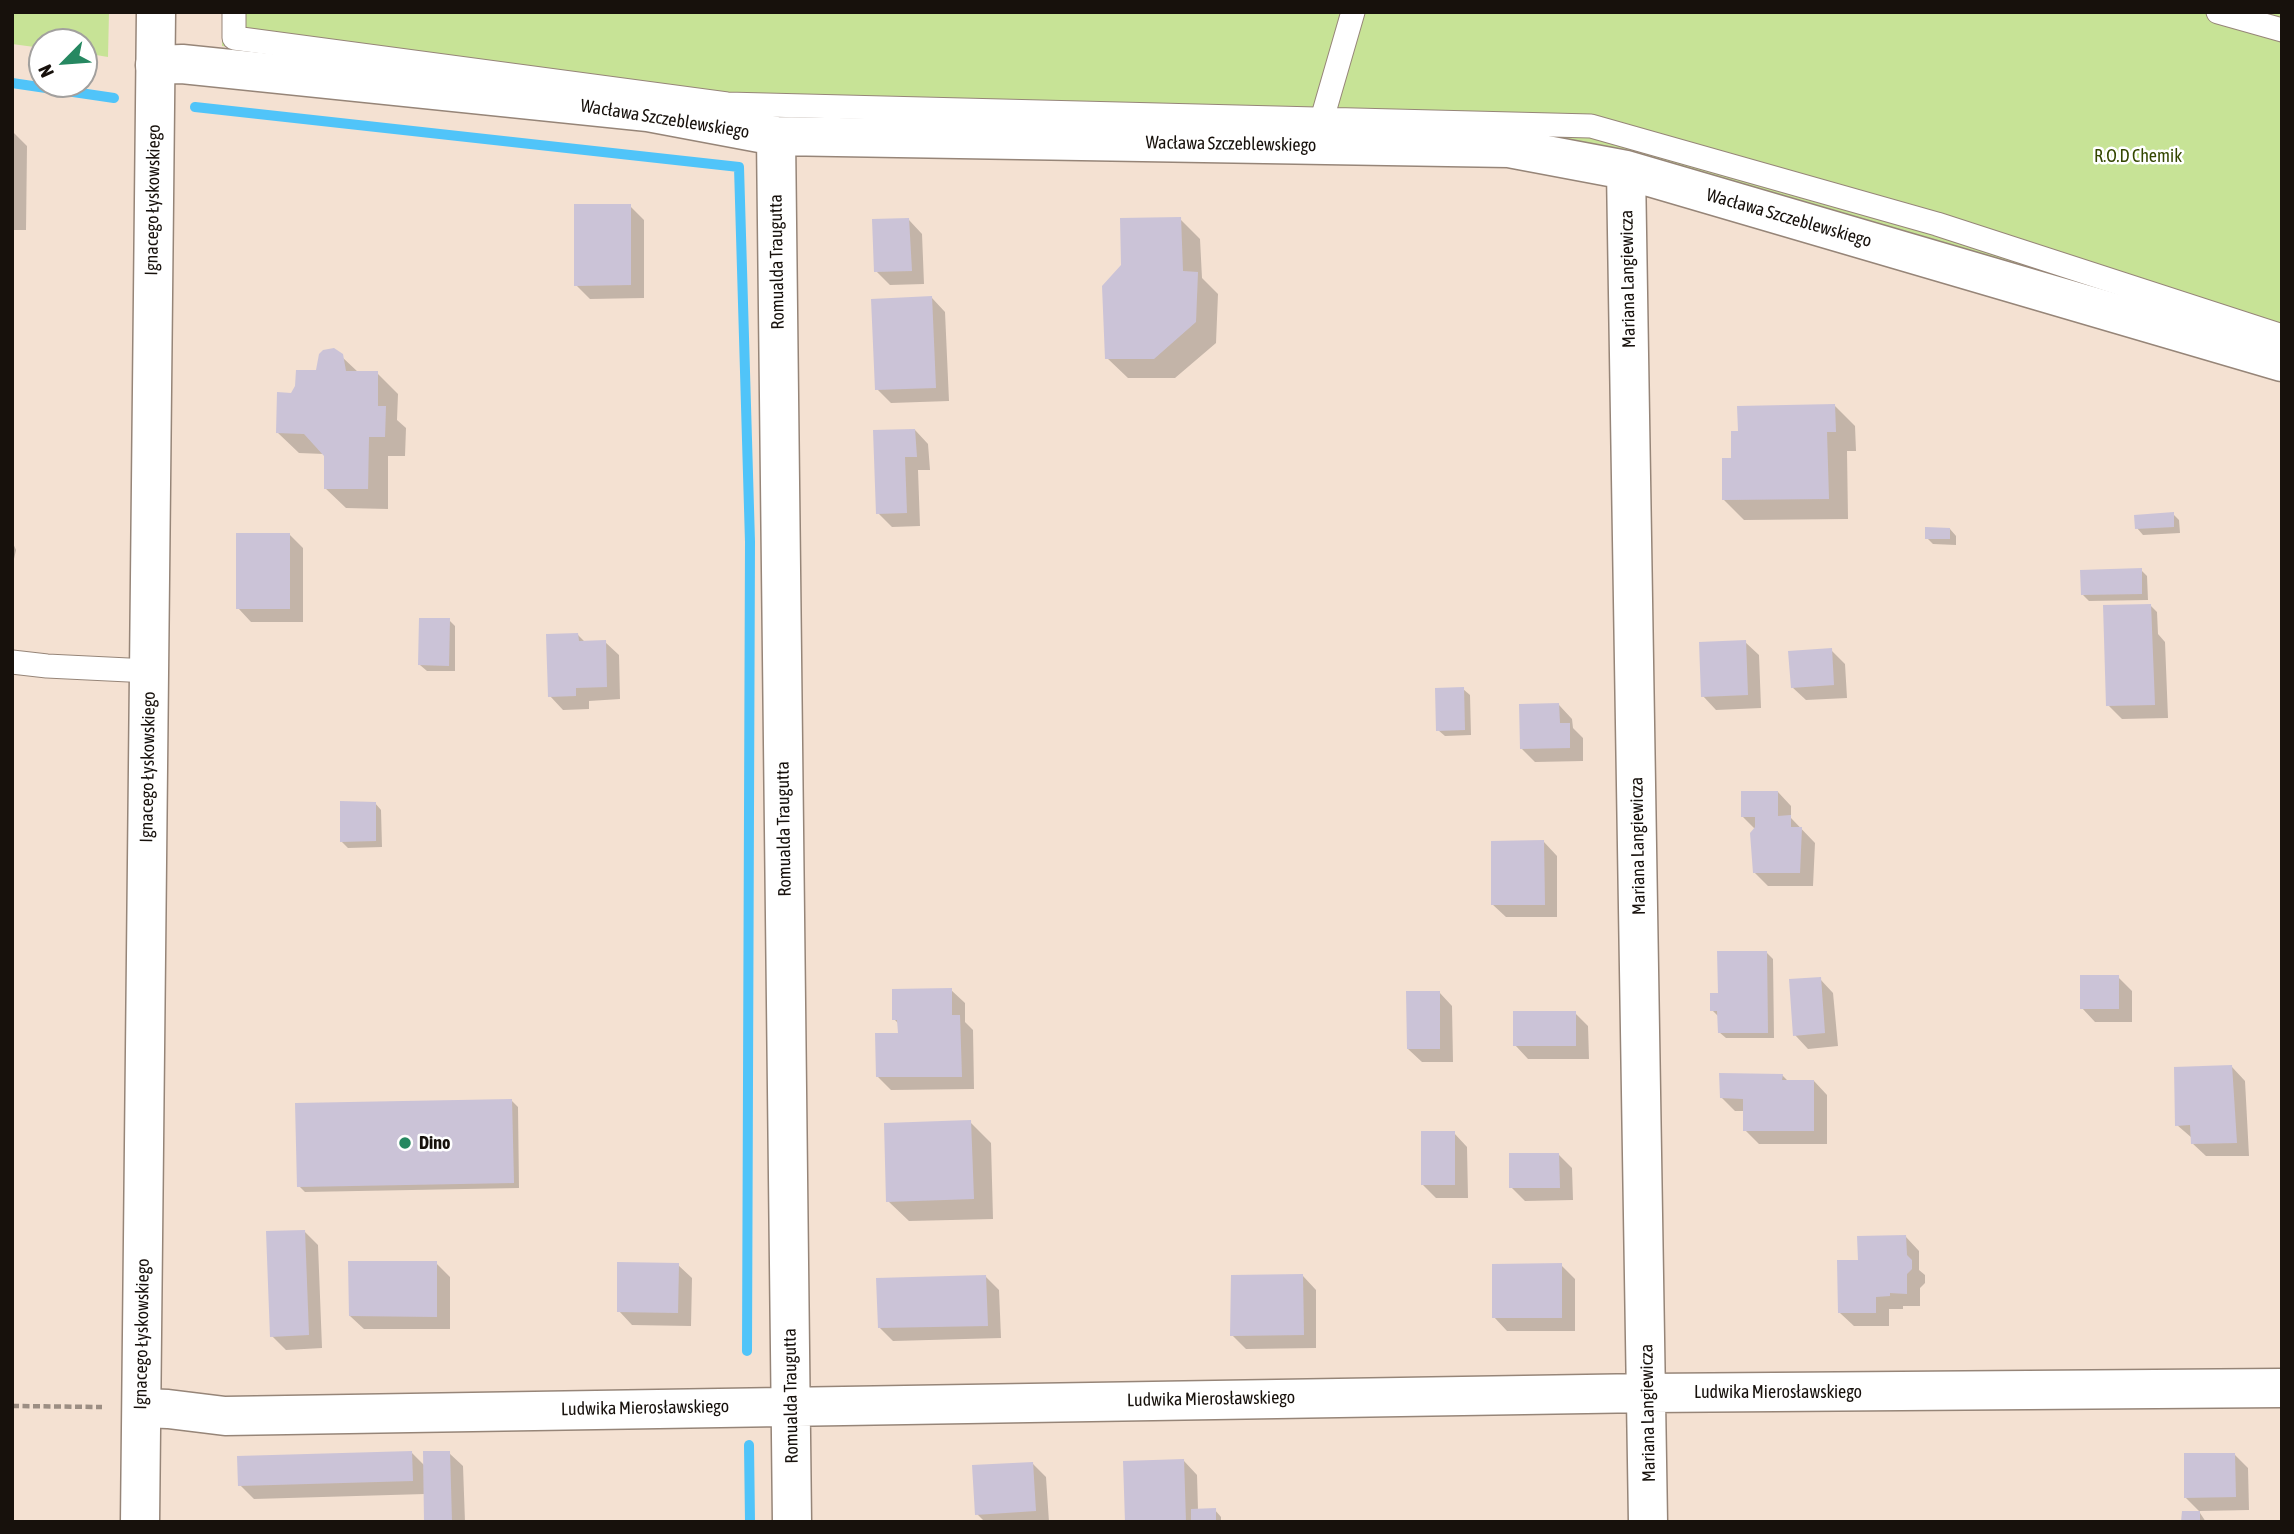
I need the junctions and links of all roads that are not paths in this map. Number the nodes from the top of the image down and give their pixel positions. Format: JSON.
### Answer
{"nodes":[{"id":1,"x":156,"y":12,"type":"edge"},
{"id":2,"x":234,"y":12,"type":"edge"},
{"id":3,"x":1353,"y":12,"type":"edge"},
{"id":4,"x":2218,"y":12,"type":"edge"},
{"id":5,"x":2282,"y":30,"type":"edge"},
{"id":6,"x":155,"y":65,"type":"junction"},
{"id":7,"x":1322,"y":119,"type":"junction"},
{"id":8,"x":776,"y":136,"type":"junction"},
{"id":9,"x":1626,"y":170,"type":"junction"},
{"id":10,"x":2282,"y":336,"type":"edge"},
{"id":11,"x":2282,"y":362,"type":"edge"},
{"id":12,"x":12,"y":662,"type":"edge"},
{"id":13,"x":149,"y":671,"type":"junction"},
{"id":14,"x":2282,"y":1388,"type":"edge"},
{"id":15,"x":1648,"y":1393,"type":"junction"},
{"id":16,"x":791,"y":1406,"type":"junction"},
{"id":17,"x":142,"y":1408,"type":"junction"},
{"id":18,"x":140,"y":1522,"type":"edge"},
{"id":19,"x":792,"y":1522,"type":"edge"},
{"id":20,"x":1648,"y":1522,"type":"edge"}],
"edges":[{"from":1,"to":6,"type":"street","name":"Ignacego Łyskowskiego"},
{"from":2,"to":7,"type":"lane"},
{"from":3,"to":7,"type":"lane"},
{"from":4,"to":5,"type":"lane"},
{"from":6,"to":8,"type":"street","name":"Wacława Szczeblewskiego"},
{"from":6,"to":13,"type":"street","name":"Ignacego Łyskowskiego"},
{"from":7,"to":10,"type":"lane"},
{"from":8,"to":9,"type":"street","name":"Wacława Szczeblewskiego"},
{"from":8,"to":16,"type":"street","name":"Romualda Traugutta"},
{"from":9,"to":11,"type":"street","name":"Wacława Szczeblewskiego"},
{"from":9,"to":15,"type":"street","name":"Mariana Langiewicza"},
{"from":12,"to":13,"type":"lane"},
{"from":13,"to":17,"type":"street","name":"Ignacego Łyskowskiego"},
{"from":14,"to":15,"type":"street","name":"Ludwika Mierosławskiego"},
{"from":15,"to":16,"type":"street","name":"Ludwika Mierosławskiego"},
{"from":15,"to":20,"type":"street","name":"Mariana Langiewicza"},
{"from":16,"to":17,"type":"street","name":"Ludwika Mierosławskiego"},
{"from":16,"to":19,"type":"street","name":"Romualda Traugutta"},
{"from":17,"to":18,"type":"street","name":"Ignacego Łyskowskiego"}]}
